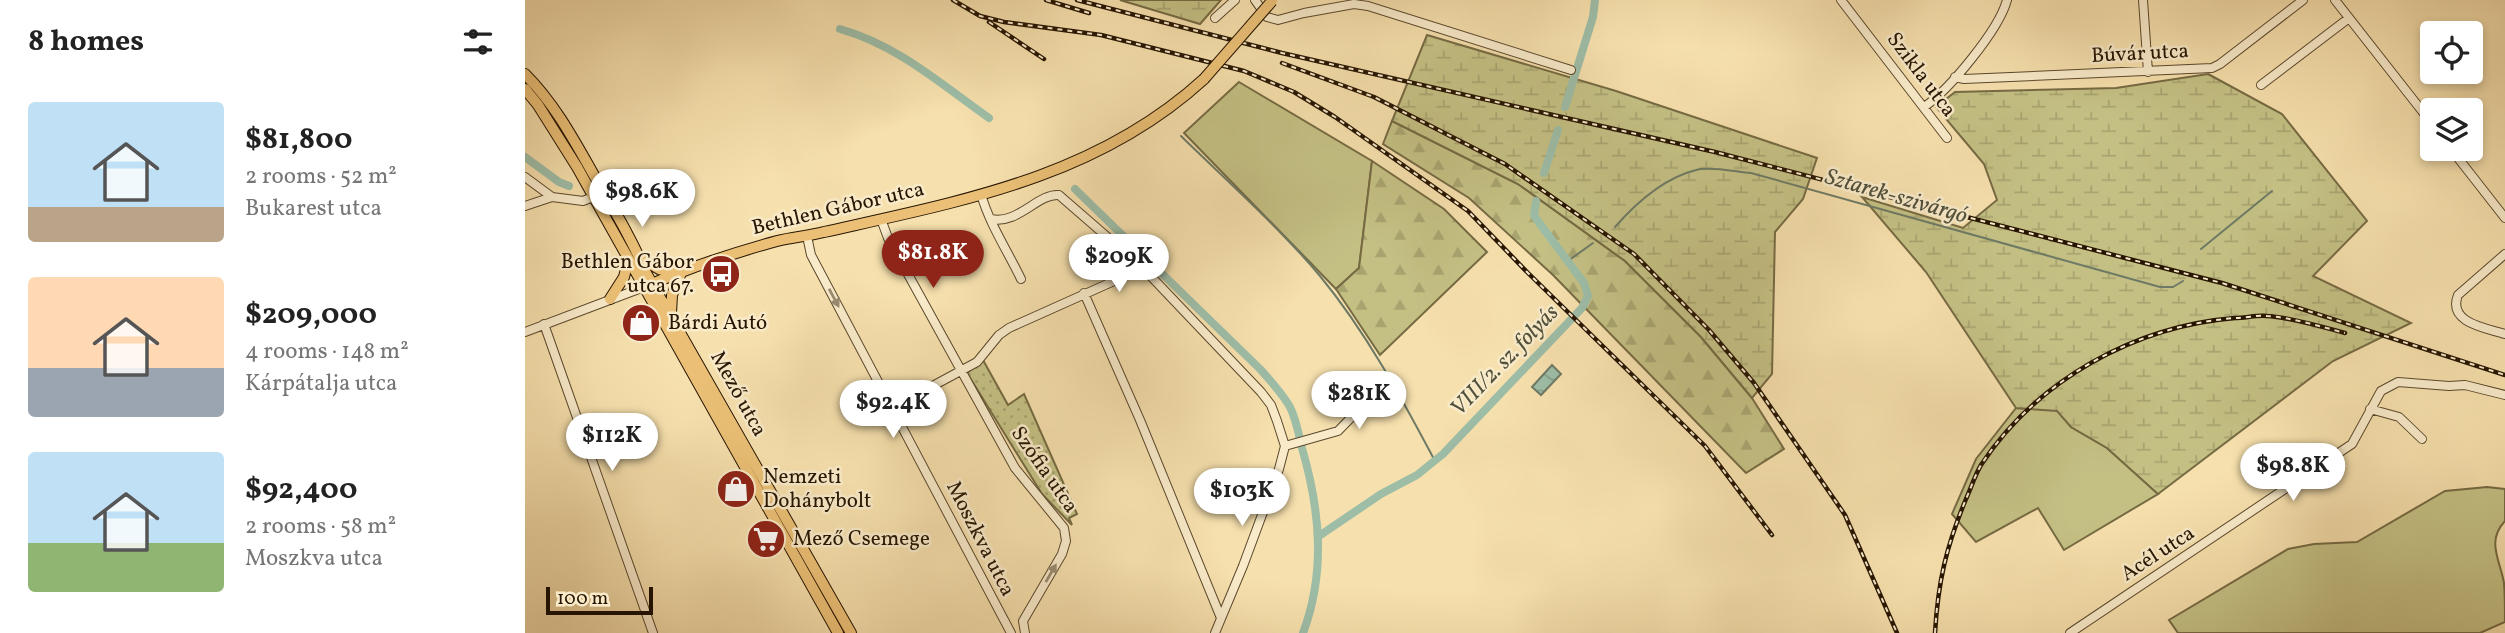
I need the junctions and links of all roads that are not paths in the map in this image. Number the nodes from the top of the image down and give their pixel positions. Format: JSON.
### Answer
{"nodes":[{"id":1,"x":1235,"y":0,"type":"edge"},
{"id":2,"x":1255,"y":0,"type":"edge"},
{"id":3,"x":2007,"y":0,"type":"edge"},
{"id":4,"x":2143,"y":0,"type":"edge"},
{"id":5,"x":2303,"y":0,"type":"edge"},
{"id":6,"x":2335,"y":0,"type":"edge"},
{"id":7,"x":1273,"y":1,"type":"edge"},
{"id":8,"x":1844,"y":1,"type":"edge"},
{"id":9,"x":1215,"y":18,"type":"dead end"},
{"id":10,"x":2349,"y":18,"type":"junction"},
{"id":11,"x":1571,"y":71,"type":"dead end"},
{"id":12,"x":2148,"y":72,"type":"junction"},
{"id":13,"x":525,"y":74,"type":"edge"},
{"id":14,"x":1955,"y":77,"type":"junction"},
{"id":15,"x":2261,"y":85,"type":"dead end"},
{"id":16,"x":525,"y":89,"type":"edge"},
{"id":17,"x":1924,"y":107,"type":"junction"},
{"id":18,"x":2420,"y":108,"type":"edge"},
{"id":19,"x":1947,"y":138,"type":"dead end"},
{"id":20,"x":2460,"y":161,"type":"edge"},
{"id":21,"x":525,"y":177,"type":"edge"},
{"id":22,"x":981,"y":194,"type":"junction"},
{"id":23,"x":551,"y":197,"type":"junction"},
{"id":24,"x":593,"y":197,"type":"junction"},
{"id":25,"x":525,"y":205,"type":"edge"},
{"id":26,"x":2505,"y":218,"type":"edge"},
{"id":27,"x":881,"y":219,"type":"junction"},
{"id":28,"x":991,"y":219,"type":"junction"},
{"id":29,"x":807,"y":236,"type":"junction"},
{"id":30,"x":2505,"y":254,"type":"edge"},
{"id":31,"x":640,"y":258,"type":"junction"},
{"id":32,"x":628,"y":261,"type":"junction"},
{"id":33,"x":1143,"y":268,"type":"junction"},
{"id":34,"x":681,"y":273,"type":"junction"},
{"id":35,"x":1021,"y":279,"type":"dead end"},
{"id":36,"x":648,"y":285,"type":"junction"},
{"id":37,"x":1084,"y":293,"type":"junction"},
{"id":38,"x":610,"y":299,"type":"junction"},
{"id":39,"x":671,"y":315,"type":"junction"},
{"id":40,"x":544,"y":324,"type":"junction"},
{"id":41,"x":525,"y":332,"type":"edge"},
{"id":42,"x":2505,"y":334,"type":"edge"},
{"id":43,"x":961,"y":371,"type":"junction"},
{"id":44,"x":1386,"y":382,"type":"dead end"},
{"id":45,"x":2505,"y":395,"type":"edge"},
{"id":46,"x":892,"y":408,"type":"junction"},
{"id":47,"x":2370,"y":409,"type":"junction"},
{"id":48,"x":2422,"y":439,"type":"dead end"},
{"id":49,"x":1285,"y":446,"type":"junction"},
{"id":50,"x":1221,"y":618,"type":"junction"},
{"id":51,"x":1024,"y":630,"type":"edge"},
{"id":52,"x":1010,"y":632,"type":"edge"},
{"id":53,"x":653,"y":633,"type":"edge"},
{"id":54,"x":838,"y":633,"type":"edge"},
{"id":55,"x":851,"y":633,"type":"edge"},
{"id":56,"x":1215,"y":633,"type":"edge"},
{"id":57,"x":2070,"y":633,"type":"edge"}],
"edges":[{"from":1,"to":9,"type":"street"},
{"from":2,"to":11,"type":"street"},
{"from":3,"to":14,"type":"street"},
{"from":4,"to":12,"type":"street"},
{"from":5,"to":12,"type":"street","name":"Búvár utca"},
{"from":6,"to":10,"type":"street"},
{"from":7,"to":22,"type":"main road","name":"Bethlen Gábor utca","bridge":true},
{"from":8,"to":17,"type":"street","name":"Szikla utca"},
{"from":10,"to":15,"type":"street"},
{"from":10,"to":18,"type":"street"},
{"from":12,"to":14,"type":"street","name":"Búvár utca"},
{"from":13,"to":31,"type":"main road"},
{"from":14,"to":17,"type":"street"},
{"from":16,"to":24,"type":"main road"},
{"from":17,"to":19,"type":"street","name":"Szikla utca"},
{"from":20,"to":26,"type":"street"},
{"from":21,"to":23,"type":"street"},
{"from":22,"to":27,"type":"main road","name":"Bethlen Gábor utca"},
{"from":22,"to":28,"type":"street"},
{"from":23,"to":24,"type":"street"},
{"from":23,"to":25,"type":"street"},
{"from":24,"to":32,"type":"main road"},
{"from":27,"to":29,"type":"main road","name":"Bethlen Gábor utca"},
{"from":27,"to":43,"type":"street","name":"Szófia utca"},
{"from":28,"to":33,"type":"street"},
{"from":28,"to":35,"type":"street"},
{"from":29,"to":34,"type":"main road","name":"Bethlen Gábor utca"},
{"from":29,"to":46,"type":"street","name":"Moszkva utca","one_way":true},
{"from":30,"to":42,"type":"street"},
{"from":31,"to":34,"type":"main road"},
{"from":31,"to":36,"type":"main road"},
{"from":32,"to":36,"type":"main road"},
{"from":32,"to":38,"type":"main road"},
{"from":33,"to":37,"type":"street"},
{"from":33,"to":49,"type":"street"},
{"from":34,"to":36,"type":"main road","name":"Bethlen Gábor utca"},
{"from":34,"to":39,"type":"main road"},
{"from":36,"to":38,"type":"street","name":"Bethlen Gábor utca"},
{"from":36,"to":39,"type":"main road","name":"Mező utca"},
{"from":36,"to":54,"type":"main road","name":"Mező utca"},
{"from":37,"to":43,"type":"street"},
{"from":37,"to":50,"type":"street"},
{"from":38,"to":40,"type":"street","name":"Bethlen Gábor utca"},
{"from":39,"to":55,"type":"main road","name":"Mező utca"},
{"from":40,"to":41,"type":"street","name":"Bethlen Gábor utca"},
{"from":40,"to":53,"type":"street"},
{"from":43,"to":46,"type":"street"},
{"from":51,"to":43,"type":"street","name":"Szófia utca","one_way":true},
{"from":44,"to":49,"type":"street"},
{"from":45,"to":47,"type":"street","name":"Acél utca"},
{"from":46,"to":52,"type":"street","name":"Moszkva utca"},
{"from":47,"to":48,"type":"street"},
{"from":47,"to":57,"type":"street","name":"Acél utca"},
{"from":49,"to":50,"type":"street"},
{"from":50,"to":56,"type":"street"},
{"from":51,"to":52,"type":"street","name":"Szófia utca"}]}
